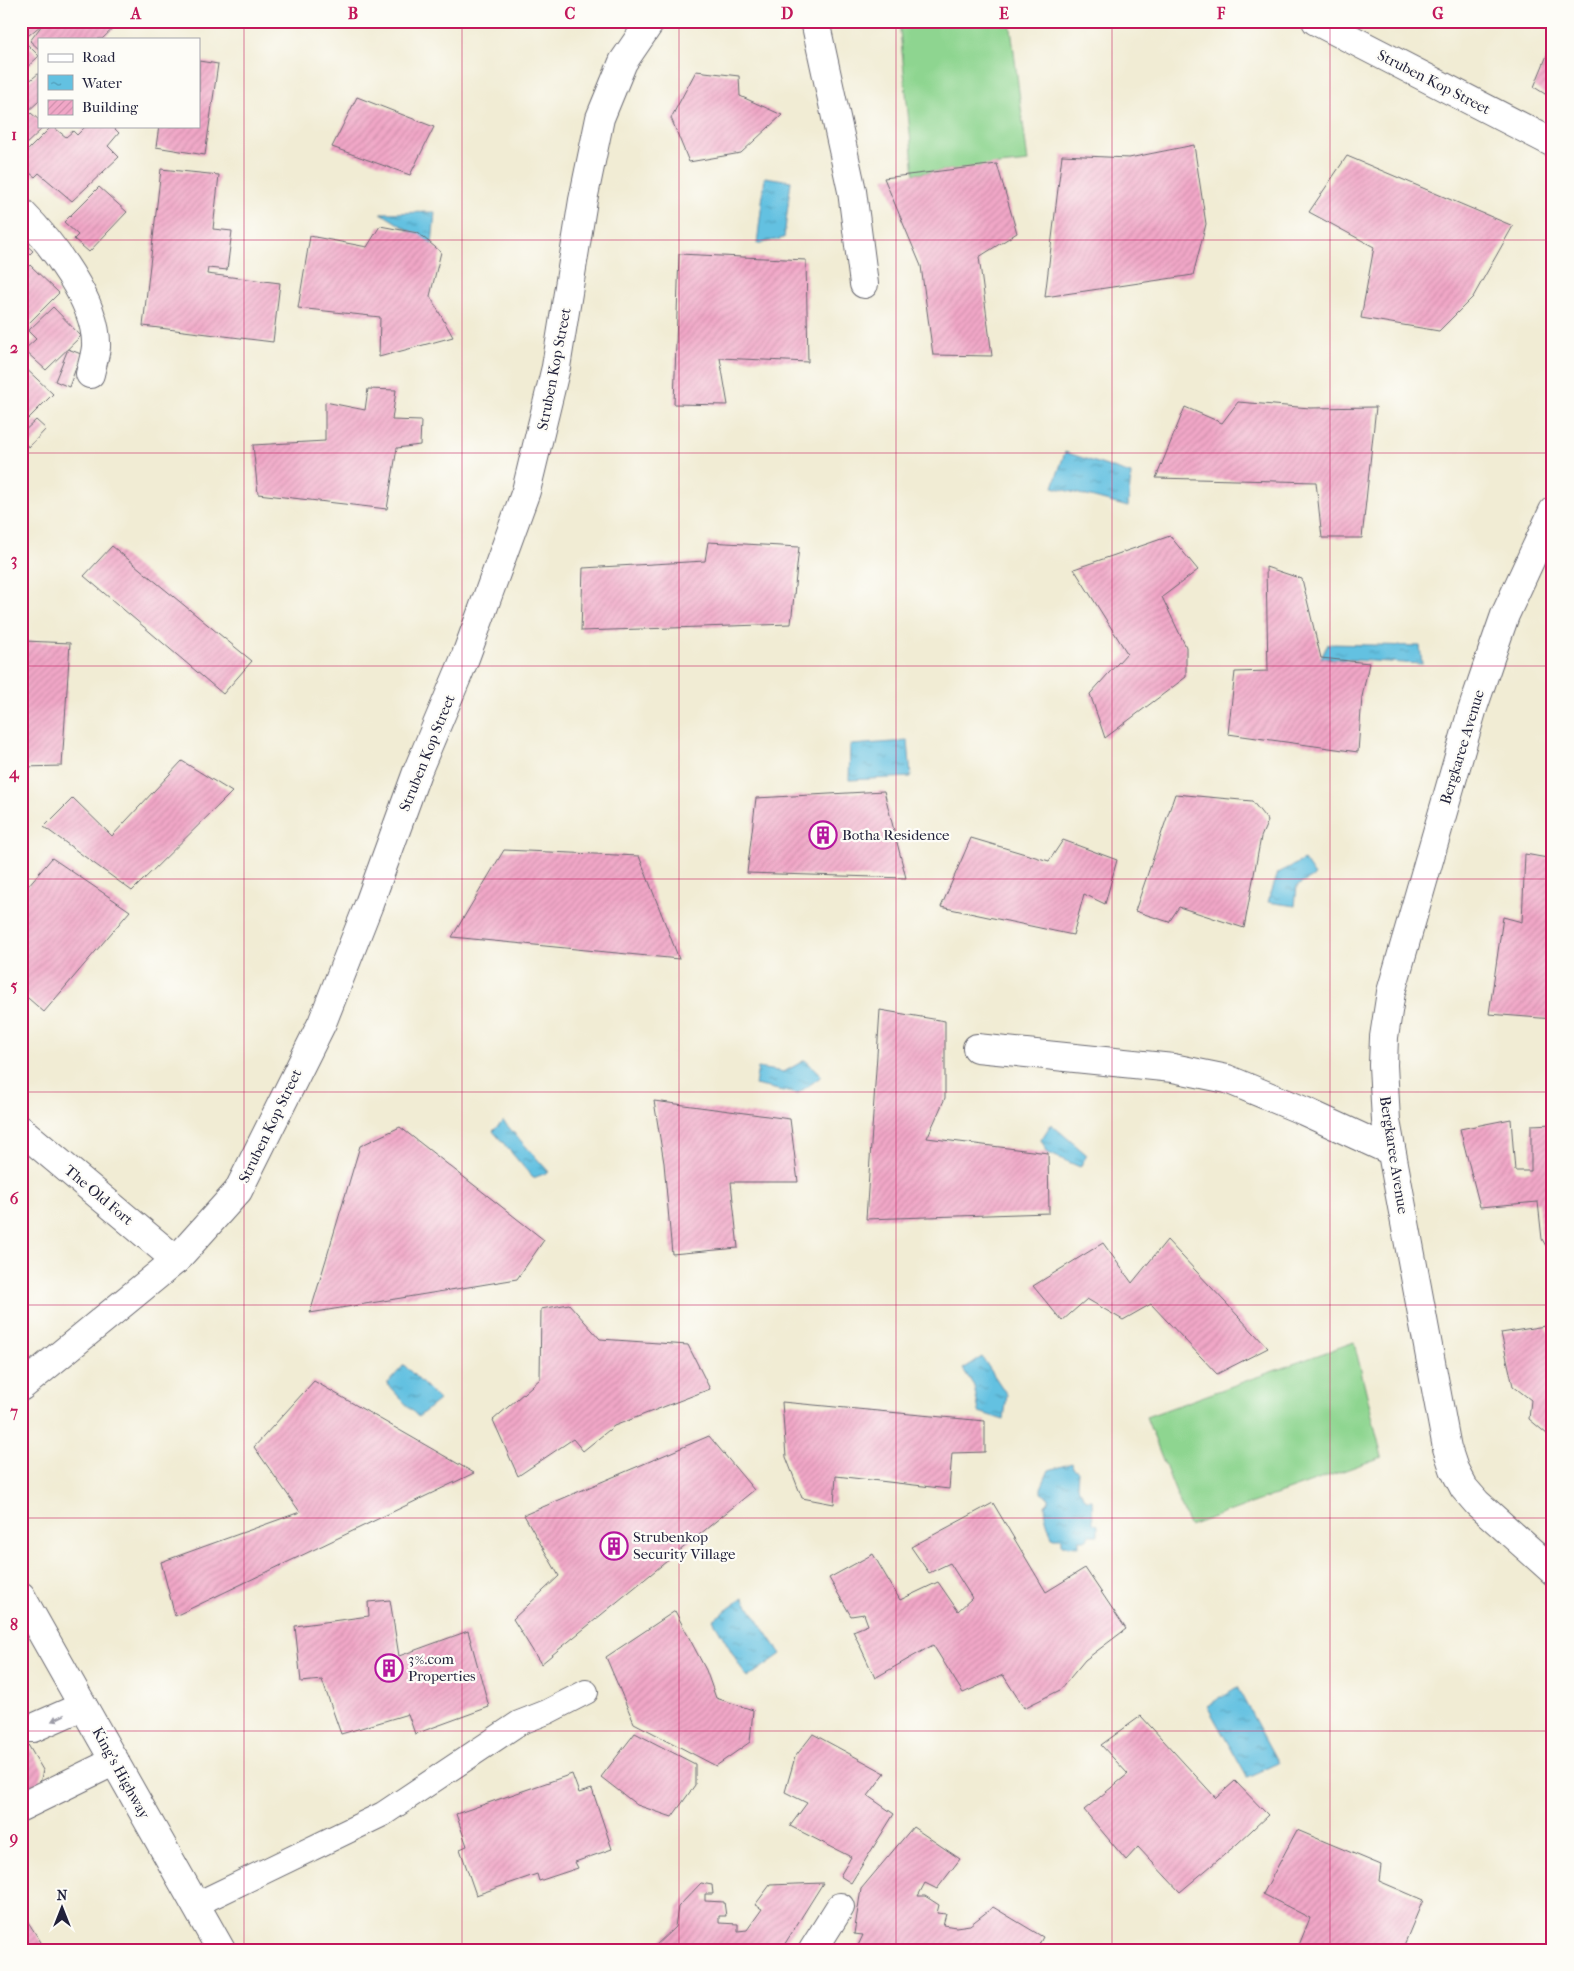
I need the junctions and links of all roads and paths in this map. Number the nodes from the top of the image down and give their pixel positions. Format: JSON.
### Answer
{"nodes":[{"id":1,"x":651,"y":21,"type":"edge"},
{"id":2,"x":815,"y":21,"type":"edge"},
{"id":3,"x":1316,"y":21,"type":"edge"},
{"id":4,"x":1553,"y":143,"type":"edge"},
{"id":5,"x":21,"y":212,"type":"edge"},
{"id":6,"x":864,"y":284,"type":"dead end"},
{"id":7,"x":90,"y":374,"type":"dead end"},
{"id":8,"x":1553,"y":511,"type":"edge"},
{"id":9,"x":977,"y":1048,"type":"dead end"},
{"id":10,"x":21,"y":1130,"type":"edge"},
{"id":11,"x":1391,"y":1151,"type":"junction"},
{"id":12,"x":176,"y":1260,"type":"junction"},
{"id":13,"x":21,"y":1387,"type":"edge"},
{"id":14,"x":1553,"y":1571,"type":"edge"},
{"id":15,"x":21,"y":1596,"type":"edge"},
{"id":16,"x":586,"y":1692,"type":"dead end"},
{"id":17,"x":83,"y":1706,"type":"junction"},
{"id":18,"x":21,"y":1728,"type":"edge"},
{"id":19,"x":115,"y":1761,"type":"junction"},
{"id":20,"x":21,"y":1807,"type":"edge"},
{"id":21,"x":195,"y":1905,"type":"junction"},
{"id":22,"x":840,"y":1907,"type":"dead end"},
{"id":23,"x":221,"y":1950,"type":"edge"},
{"id":24,"x":813,"y":1950,"type":"edge"}],
"edges":[{"from":1,"to":12,"type":"street","name":"Struben Kop Street"},
{"from":2,"to":6,"type":"street"},
{"from":3,"to":4,"type":"street","name":"Struben Kop Street"},
{"from":5,"to":7,"type":"street"},
{"from":8,"to":11,"type":"street","name":"Bergkaree Avenue"},
{"from":9,"to":11,"type":"street"},
{"from":10,"to":12,"type":"street","name":"The Old Fort"},
{"from":11,"to":14,"type":"street","name":"Bergkaree Avenue"},
{"from":12,"to":13,"type":"street","name":"Struben Kop Street"},
{"from":15,"to":17,"type":"street","name":"King's Highway"},
{"from":16,"to":21,"type":"lane"},
{"from":17,"to":18,"type":"street","one_way":true},
{"from":17,"to":19,"type":"street","name":"King's Highway"},
{"from":19,"to":20,"type":"street"},
{"from":19,"to":21,"type":"street","name":"King's Highway"},
{"from":21,"to":23,"type":"street","name":"King's Highway"},
{"from":22,"to":24,"type":"street"}]}
